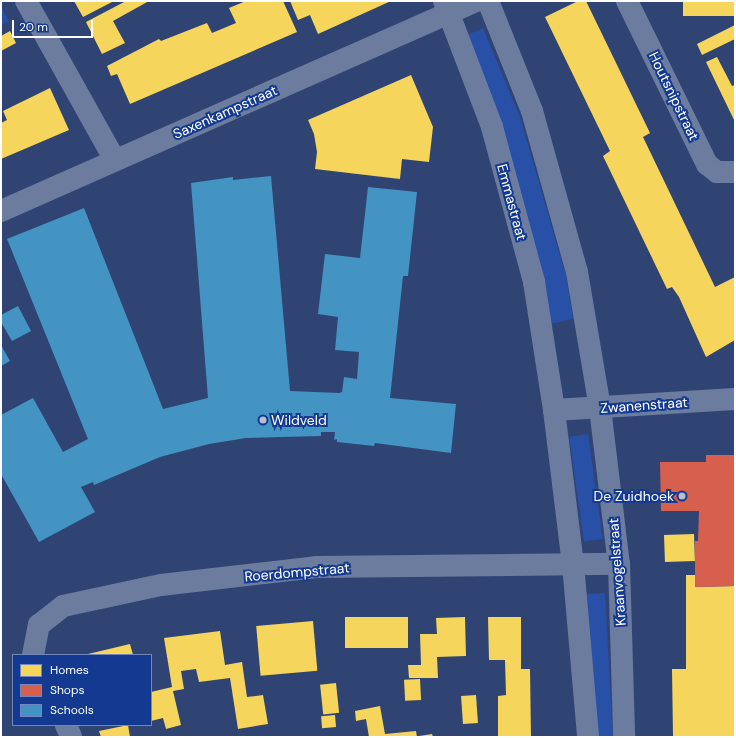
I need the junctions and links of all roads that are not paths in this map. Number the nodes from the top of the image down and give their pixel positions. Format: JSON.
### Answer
{"nodes":[{"id":1,"x":26,"y":1,"type":"edge"},
{"id":2,"x":476,"y":1,"type":"edge"},
{"id":3,"x":488,"y":1,"type":"edge"},
{"id":4,"x":627,"y":1,"type":"edge"},
{"id":5,"x":446,"y":7,"type":"edge"},
{"id":6,"x":115,"y":160,"type":"junction"},
{"id":7,"x":735,"y":172,"type":"edge"},
{"id":8,"x":1,"y":211,"type":"edge"},
{"id":9,"x":735,"y":399,"type":"edge"},
{"id":10,"x":600,"y":408,"type":"junction"},
{"id":11,"x":554,"y":410,"type":"junction"},
{"id":12,"x":573,"y":564,"type":"junction"},
{"id":13,"x":619,"y":564,"type":"junction"},
{"id":14,"x":33,"y":654,"type":"edge"},
{"id":15,"x":66,"y":726,"type":"edge"},
{"id":16,"x":71,"y":737,"type":"edge"},
{"id":17,"x":588,"y":737,"type":"edge"},
{"id":18,"x":624,"y":737,"type":"edge"}],
"edges":[{"from":1,"to":6,"type":"street"},
{"from":2,"to":5,"type":"street","name":"Saxenkampstraat"},
{"from":3,"to":10,"type":"street"},
{"from":4,"to":7,"type":"street","name":"Houtsnipstraat"},
{"from":5,"to":6,"type":"street","name":"Saxenkampstraat"},
{"from":5,"to":11,"type":"street","name":"Emmastraat"},
{"from":6,"to":8,"type":"street","name":"Saxenkampstraat"},
{"from":9,"to":10,"type":"street","name":"Zwanenstraat"},
{"from":10,"to":11,"type":"street","name":"Zwanenstraat"},
{"from":10,"to":13,"type":"street","name":"Kraanvogelstraat"},
{"from":11,"to":12,"type":"street"},
{"from":12,"to":13,"type":"street","name":"Roerdompstraat"},
{"from":12,"to":14,"type":"street","name":"Roerdompstraat"},
{"from":12,"to":17,"type":"street"},
{"from":13,"to":18,"type":"street","name":"Kraanvogelstraat"},
{"from":15,"to":16,"type":"street"}]}
